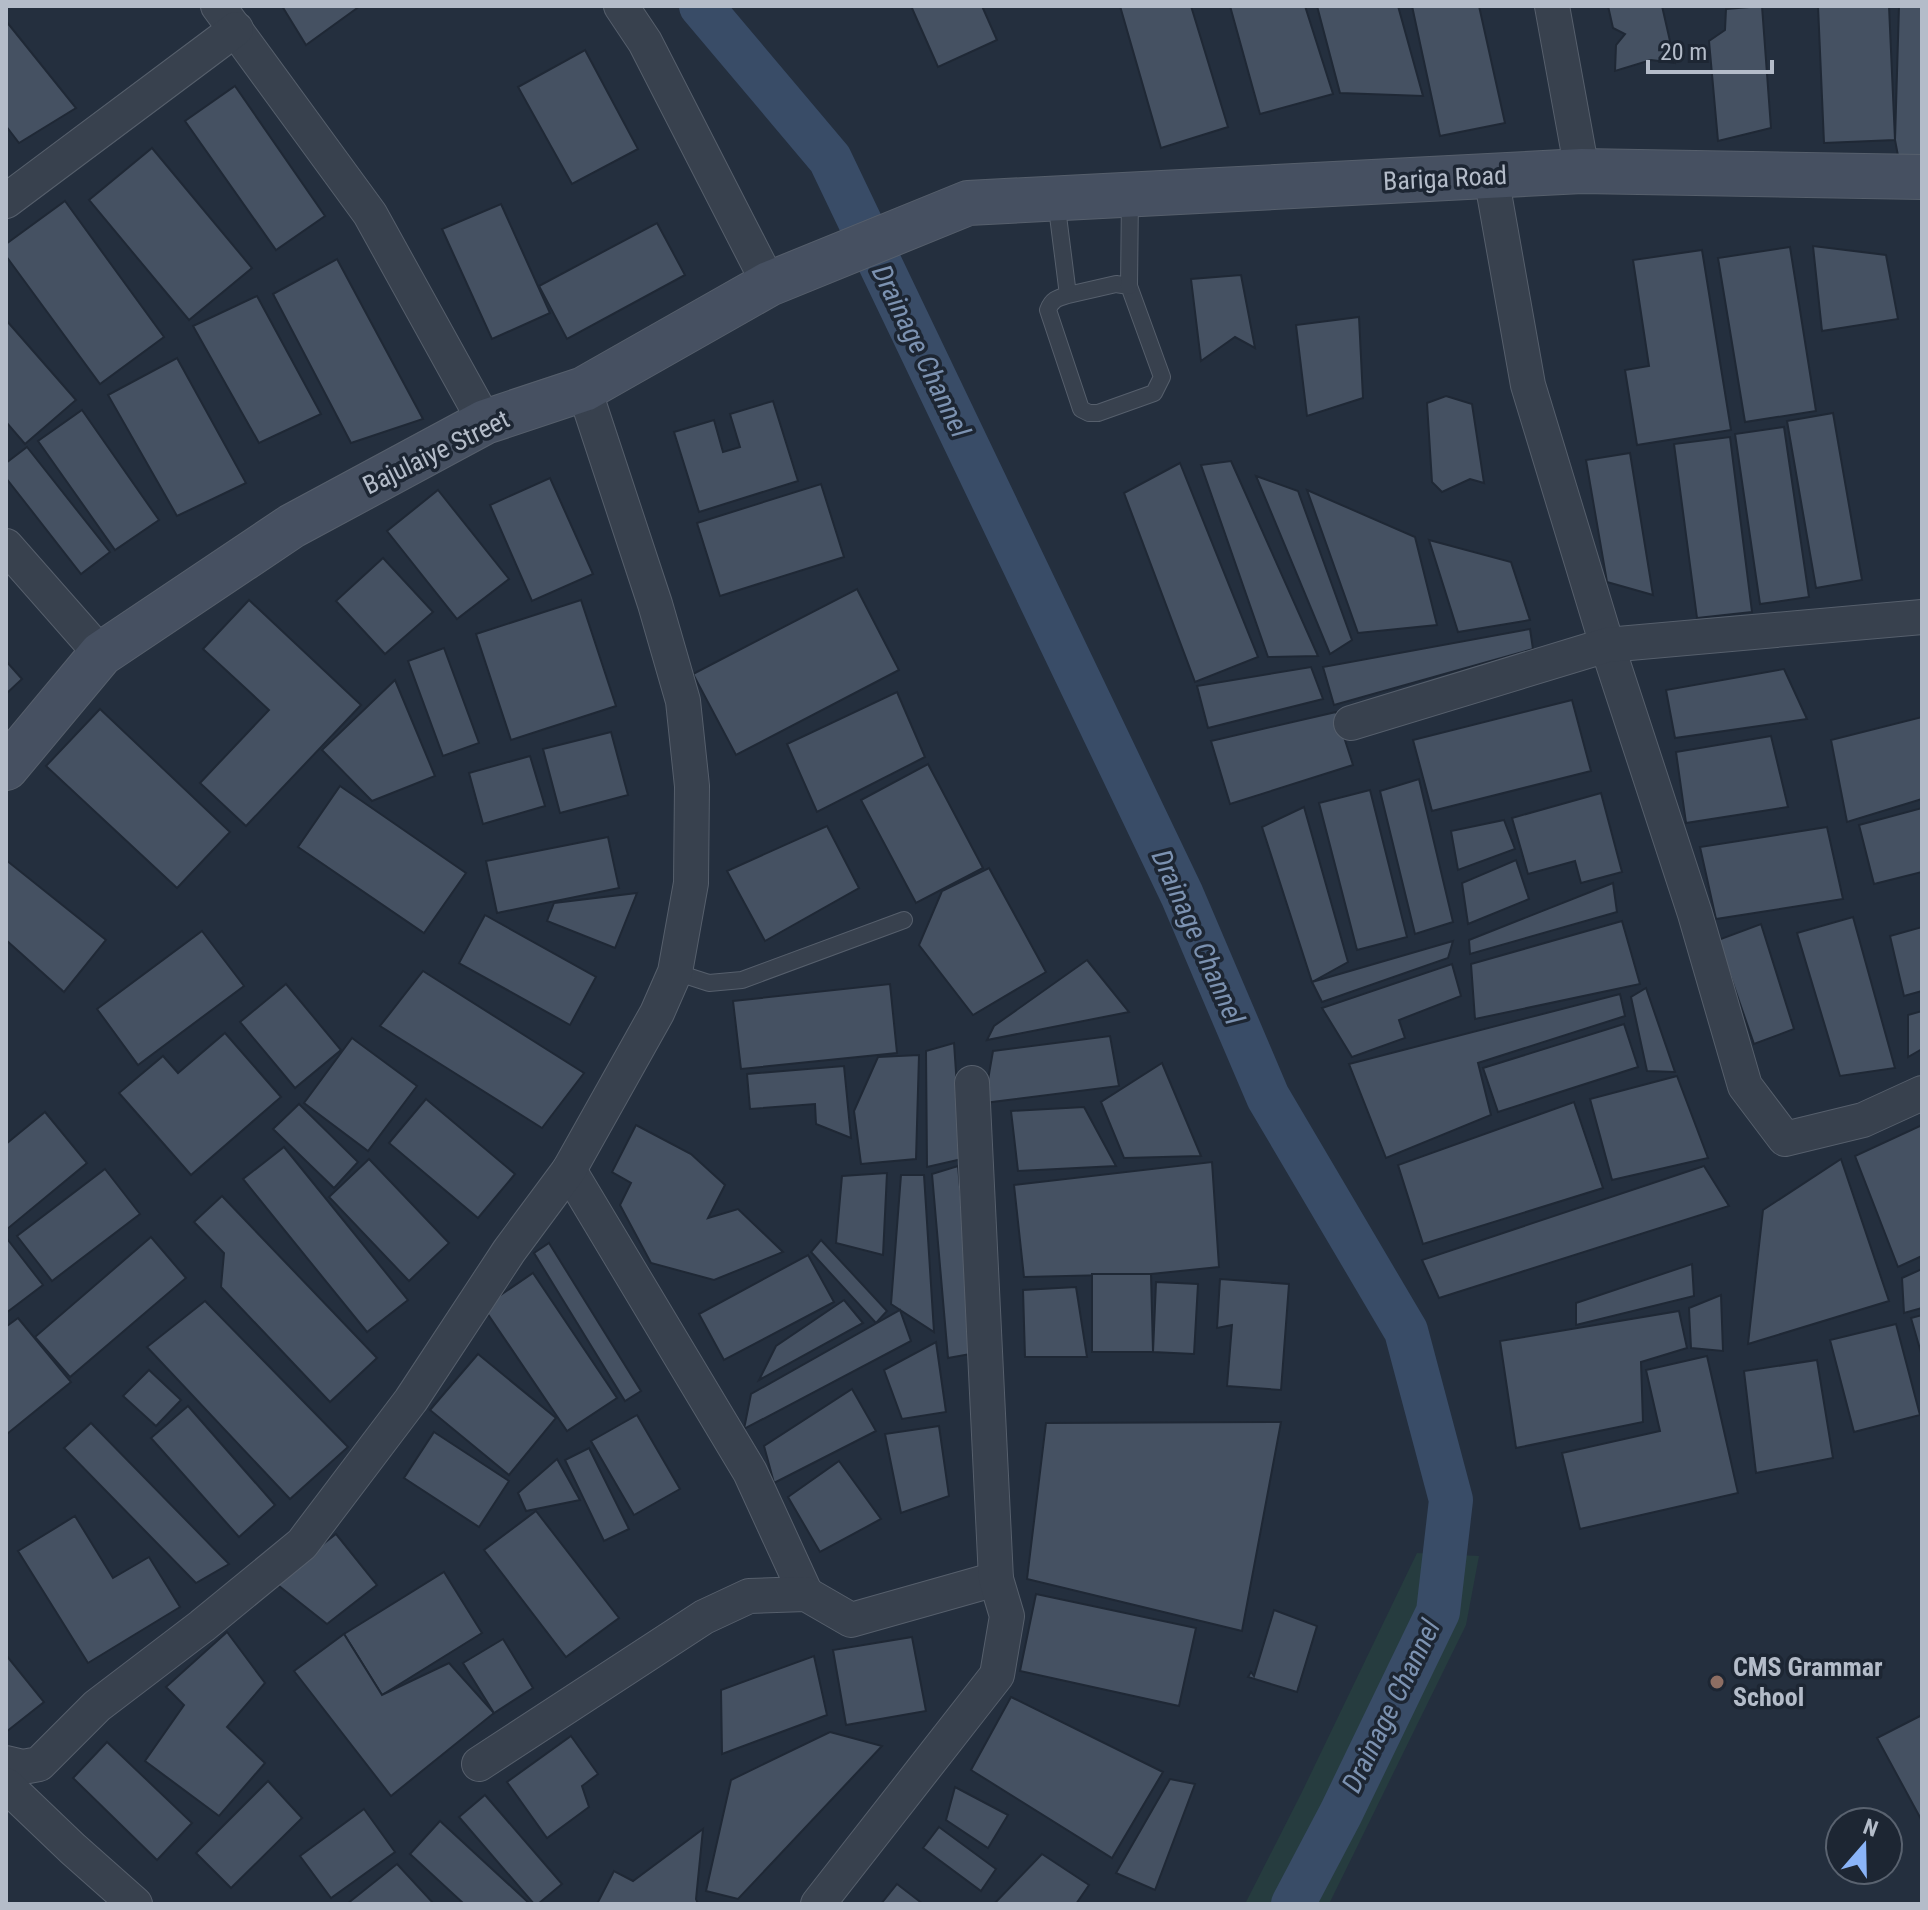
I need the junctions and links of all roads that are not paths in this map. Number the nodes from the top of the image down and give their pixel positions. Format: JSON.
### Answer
{"nodes":[{"id":1,"x":621,"y":6,"type":"edge"},
{"id":2,"x":1552,"y":6,"type":"edge"},
{"id":3,"x":227,"y":17,"type":"edge"},
{"id":4,"x":1582,"y":171,"type":"junction"},
{"id":5,"x":1491,"y":176,"type":"junction"},
{"id":6,"x":1922,"y":177,"type":"edge"},
{"id":7,"x":1130,"y":195,"type":"junction"},
{"id":8,"x":1056,"y":198,"type":"junction"},
{"id":9,"x":6,"y":201,"type":"edge"},
{"id":10,"x":968,"y":203,"type":"joint"},
{"id":11,"x":786,"y":276,"type":"junction"},
{"id":12,"x":1129,"y":286,"type":"junction"},
{"id":13,"x":1068,"y":295,"type":"junction"},
{"id":14,"x":584,"y":389,"type":"junction"},
{"id":15,"x":485,"y":422,"type":"junction"},
{"id":16,"x":6,"y":546,"type":"edge"},
{"id":17,"x":1922,"y":617,"type":"edge"},
{"id":18,"x":1607,"y":645,"type":"junction"},
{"id":19,"x":101,"y":654,"type":"junction"},
{"id":20,"x":1351,"y":723,"type":"dead end"},
{"id":21,"x":6,"y":768,"type":"edge"},
{"id":22,"x":904,"y":920,"type":"dead end"},
{"id":23,"x":675,"y":972,"type":"junction"},
{"id":24,"x":972,"y":1083,"type":"dead end"},
{"id":25,"x":1922,"y":1093,"type":"edge"},
{"id":26,"x":569,"y":1170,"type":"junction"},
{"id":27,"x":996,"y":1579,"type":"junction"},
{"id":28,"x":806,"y":1594,"type":"junction"},
{"id":29,"x":6,"y":1763,"type":"edge"},
{"id":30,"x":479,"y":1764,"type":"dead end"},
{"id":31,"x":6,"y":1785,"type":"edge"},
{"id":32,"x":135,"y":1904,"type":"edge"},
{"id":33,"x":818,"y":1904,"type":"edge"}],
"edges":[{"from":1,"to":11,"type":"street"},
{"from":2,"to":4,"type":"street"},
{"from":3,"to":9,"type":"street"},
{"from":3,"to":15,"type":"street"},
{"from":4,"to":5,"type":"street","name":"Bariga Road"},
{"from":4,"to":6,"type":"street","name":"Bariga Road"},
{"from":5,"to":7,"type":"street","name":"Bariga Road"},
{"from":5,"to":18,"type":"street"},
{"from":7,"to":8,"type":"street","name":"Bariga Road"},
{"from":7,"to":12,"type":"lane"},
{"from":8,"to":10,"type":"street","name":"Bariga Road"},
{"from":8,"to":13,"type":"lane"},
{"from":10,"to":11,"type":"street","name":"Bajulaiye Street"},
{"from":11,"to":14,"type":"street","name":"Bajulaiye Street"},
{"from":12,"to":13,"type":"lane"},
{"from":12,"to":13,"type":"lane"},
{"from":14,"to":15,"type":"street","name":"Bajulaiye Street"},
{"from":14,"to":23,"type":"street"},
{"from":15,"to":19,"type":"street","name":"Bajulaiye Street"},
{"from":16,"to":19,"type":"street"},
{"from":17,"to":18,"type":"street"},
{"from":18,"to":20,"type":"street"},
{"from":18,"to":25,"type":"street"},
{"from":19,"to":21,"type":"street","name":"Bajulaiye Street"},
{"from":22,"to":23,"type":"lane"},
{"from":23,"to":26,"type":"street"},
{"from":24,"to":27,"type":"street"},
{"from":26,"to":28,"type":"street"},
{"from":26,"to":29,"type":"street"},
{"from":27,"to":28,"type":"street"},
{"from":27,"to":33,"type":"street"},
{"from":28,"to":30,"type":"street"},
{"from":31,"to":32,"type":"street"}]}
